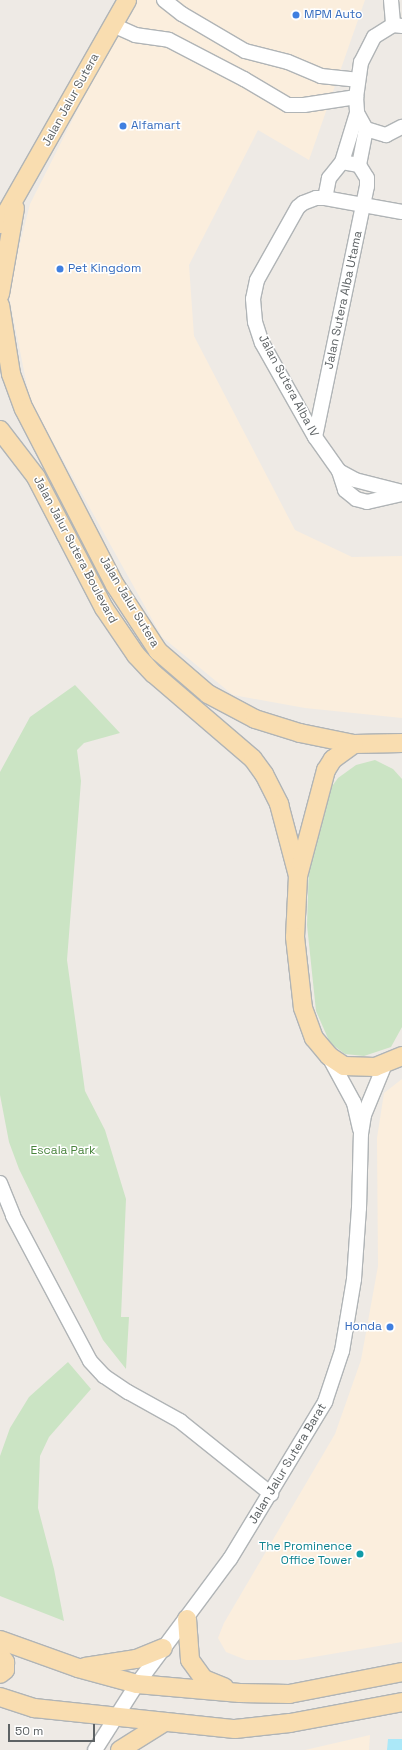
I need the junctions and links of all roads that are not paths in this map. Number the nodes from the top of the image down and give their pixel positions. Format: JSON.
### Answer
{"nodes":[{"id":1,"x":127,"y":0,"type":"edge"},
{"id":2,"x":164,"y":0,"type":"edge"},
{"id":3,"x":391,"y":0,"type":"edge"},
{"id":4,"x":113,"y":25,"type":"junction"},
{"id":5,"x":397,"y":26,"type":"edge"},
{"id":6,"x":357,"y":80,"type":"junction"},
{"id":7,"x":356,"y":97,"type":"junction"},
{"id":8,"x":357,"y":113,"type":"junction"},
{"id":9,"x":402,"y":127,"type":"edge"},
{"id":10,"x":366,"y":129,"type":"junction"},
{"id":11,"x":342,"y":162,"type":"junction"},
{"id":12,"x":359,"y":165,"type":"junction"},
{"id":13,"x":325,"y":198,"type":"junction"},
{"id":14,"x":16,"y":200,"type":"junction"},
{"id":15,"x":364,"y":204,"type":"junction"},
{"id":16,"x":402,"y":212,"type":"edge"},
{"id":17,"x":0,"y":224,"type":"edge"},
{"id":18,"x":0,"y":294,"type":"edge"},
{"id":19,"x":0,"y":305,"type":"edge"},
{"id":20,"x":0,"y":430,"type":"edge"},
{"id":21,"x":315,"y":437,"type":"junction"},
{"id":22,"x":339,"y":471,"type":"junction"},
{"id":23,"x":402,"y":493,"type":"edge"},
{"id":24,"x":395,"y":743,"type":"edge"},
{"id":25,"x":354,"y":744,"type":"junction"},
{"id":26,"x":402,"y":758,"type":"edge"},
{"id":27,"x":298,"y":876,"type":"junction"},
{"id":28,"x":329,"y":1056,"type":"junction"},
{"id":29,"x":402,"y":1056,"type":"edge"},
{"id":30,"x":385,"y":1064,"type":"junction"},
{"id":31,"x":361,"y":1134,"type":"junction"},
{"id":32,"x":0,"y":1183,"type":"edge"},
{"id":33,"x":271,"y":1494,"type":"junction"},
{"id":34,"x":187,"y":1619,"type":"junction"},
{"id":35,"x":0,"y":1640,"type":"edge"},
{"id":36,"x":163,"y":1648,"type":"junction"},
{"id":37,"x":0,"y":1655,"type":"edge"},
{"id":38,"x":78,"y":1668,"type":"junction"},
{"id":39,"x":402,"y":1672,"type":"edge"},
{"id":40,"x":0,"y":1674,"type":"edge"},
{"id":41,"x":137,"y":1684,"type":"junction"},
{"id":42,"x":240,"y":1693,"type":"junction"},
{"id":43,"x":0,"y":1696,"type":"edge"},
{"id":44,"x":402,"y":1702,"type":"edge"},
{"id":45,"x":116,"y":1717,"type":"junction"},
{"id":46,"x":163,"y":1723,"type":"junction"},
{"id":47,"x":94,"y":1750,"type":"edge"},
{"id":48,"x":120,"y":1750,"type":"edge"}],
"edges":[{"from":1,"to":4,"type":"main road","name":"Jalan Jalur Sutera"},
{"from":2,"to":6,"type":"street"},
{"from":3,"to":5,"type":"street"},
{"from":4,"to":7,"type":"street"},
{"from":4,"to":14,"type":"main road","name":"Jalan Jalur Sutera"},
{"from":5,"to":6,"type":"street"},
{"from":6,"to":7,"type":"street"},
{"from":7,"to":8,"type":"street"},
{"from":8,"to":10,"type":"street"},
{"from":8,"to":11,"type":"street"},
{"from":9,"to":10,"type":"street"},
{"from":10,"to":12,"type":"street"},
{"from":11,"to":12,"type":"street"},
{"from":11,"to":13,"type":"street"},
{"from":12,"to":15,"type":"street","name":"Jalan Sutera Alba Utama"},
{"from":13,"to":15,"type":"street","name":"Jalan Sutera Alba IV"},
{"from":13,"to":21,"type":"street","name":"Jalan Sutera Alba IV"},
{"from":14,"to":17,"type":"main road","name":"Jalan Jalur Sutera"},
{"from":14,"to":18,"type":"main road","name":"Jalan Jalur Sutera"},
{"from":15,"to":16,"type":"street","name":"Jalan Sutera Alba IV"},
{"from":15,"to":21,"type":"street","name":"Jalan Sutera Alba Utama"},
{"from":19,"to":25,"type":"main road","name":"Jalan Jalur Sutera"},
{"from":20,"to":27,"type":"main road","name":"Jalan Jalur Sutera Boulevard"},
{"from":21,"to":22,"type":"street","name":"Jalan Sutera Alba IV"},
{"from":22,"to":23,"type":"street","name":"Jalan Sutera Alba IV"},
{"from":22,"to":23,"type":"street","name":"Jalan Sutera Alba IV"},
{"from":24,"to":25,"type":"main road","name":"Jalan Jalur Sutera"},
{"from":24,"to":26,"type":"main road"},
{"from":25,"to":27,"type":"main road"},
{"from":27,"to":28,"type":"main road","name":"Jalan Jalur Sutera Barat"},
{"from":28,"to":30,"type":"main road","name":"Jalan Jalur Sutera Barat"},
{"from":28,"to":31,"type":"street","name":"Jalan Jalur Sutera Barat"},
{"from":29,"to":30,"type":"main road","name":"Jalan Jalur Sutera Barat"},
{"from":30,"to":31,"type":"street","name":"Jalan Jalur Sutera Barat"},
{"from":31,"to":33,"type":"street","name":"Jalan Jalur Sutera Barat"},
{"from":32,"to":33,"type":"street"},
{"from":33,"to":34,"type":"street","name":"Jalan Jalur Sutera Barat"},
{"from":34,"to":36,"type":"street","name":"Jalan Jalur Sutera Barat"},
{"from":34,"to":42,"type":"main road"},
{"from":35,"to":38,"type":"main road"},
{"from":36,"to":38,"type":"main road"},
{"from":36,"to":41,"type":"street","name":"Jalan Jalur Sutera Barat"},
{"from":37,"to":40,"type":"main road"},
{"from":38,"to":41,"type":"main road"},
{"from":39,"to":42,"type":"main road"},
{"from":41,"to":42,"type":"main road"},
{"from":41,"to":45,"type":"street","name":"Jalan Jalur Sutera Barat"},
{"from":43,"to":45,"type":"main road"},
{"from":44,"to":46,"type":"main road"},
{"from":45,"to":46,"type":"main road"},
{"from":45,"to":47,"type":"street","name":"Jalan Jalur Sutera Barat"},
{"from":46,"to":48,"type":"main road"}]}
